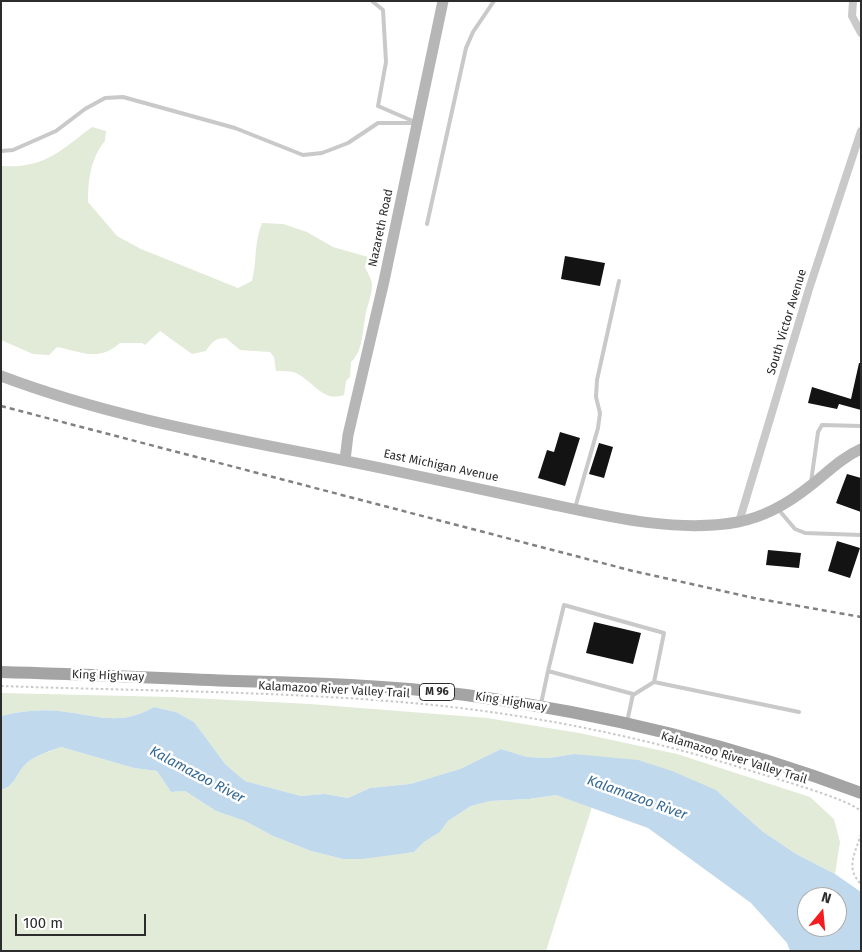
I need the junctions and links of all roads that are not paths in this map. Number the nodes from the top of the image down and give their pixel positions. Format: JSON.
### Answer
{"nodes":[{"id":1,"x":372,"y":1,"type":"edge"},
{"id":2,"x":443,"y":1,"type":"edge"},
{"id":3,"x":494,"y":1,"type":"edge"},
{"id":4,"x":853,"y":1,"type":"edge"},
{"id":5,"x":861,"y":33,"type":"edge"},
{"id":6,"x":417,"y":122,"type":"junction"},
{"id":7,"x":861,"y":131,"type":"edge"},
{"id":8,"x":1,"y":151,"type":"edge"},
{"id":9,"x":427,"y":224,"type":"dead end"},
{"id":10,"x":619,"y":281,"type":"dead end"},
{"id":11,"x":1,"y":376,"type":"edge"},
{"id":12,"x":861,"y":426,"type":"edge"},
{"id":13,"x":861,"y":448,"type":"edge"},
{"id":14,"x":346,"y":460,"type":"junction"},
{"id":15,"x":810,"y":487,"type":"junction"},
{"id":16,"x":776,"y":508,"type":"junction"},
{"id":17,"x":575,"y":509,"type":"junction"},
{"id":18,"x":739,"y":522,"type":"junction"},
{"id":19,"x":861,"y":535,"type":"edge"},
{"id":20,"x":548,"y":671,"type":"junction"},
{"id":21,"x":1,"y":672,"type":"edge"},
{"id":22,"x":654,"y":682,"type":"junction"},
{"id":23,"x":633,"y":695,"type":"junction"},
{"id":24,"x":540,"y":706,"type":"junction"},
{"id":25,"x":798,"y":712,"type":"dead end"},
{"id":26,"x":626,"y":724,"type":"junction"},
{"id":27,"x":861,"y":793,"type":"edge"}],
"edges":[{"from":1,"to":6,"type":"lane"},
{"from":2,"to":6,"type":"street","name":"Nazareth Road"},
{"from":3,"to":9,"type":"lane"},
{"from":4,"to":5,"type":"street"},
{"from":6,"to":8,"type":"lane"},
{"from":6,"to":14,"type":"street","name":"Nazareth Road"},
{"from":7,"to":18,"type":"street","name":"South Victor Avenue"},
{"from":10,"to":17,"type":"lane"},
{"from":11,"to":14,"type":"street","name":"East Michigan Avenue"},
{"from":12,"to":15,"type":"lane"},
{"from":13,"to":15,"type":"street","name":"East Michigan Avenue"},
{"from":14,"to":17,"type":"street","name":"East Michigan Avenue"},
{"from":15,"to":16,"type":"street","name":"East Michigan Avenue"},
{"from":16,"to":18,"type":"street","name":"East Michigan Avenue"},
{"from":16,"to":19,"type":"lane"},
{"from":17,"to":18,"type":"street","name":"East Michigan Avenue"},
{"from":20,"to":22,"type":"lane"},
{"from":20,"to":23,"type":"lane"},
{"from":20,"to":24,"type":"lane"},
{"from":21,"to":24,"type":"main road","name":"King Highway","number":"M 96"},
{"from":22,"to":23,"type":"lane"},
{"from":22,"to":25,"type":"lane"},
{"from":23,"to":26,"type":"lane"},
{"from":24,"to":26,"type":"main road","name":"King Highway","number":"M 96"},
{"from":26,"to":27,"type":"main road","name":"King Highway","number":"M 96"}]}
